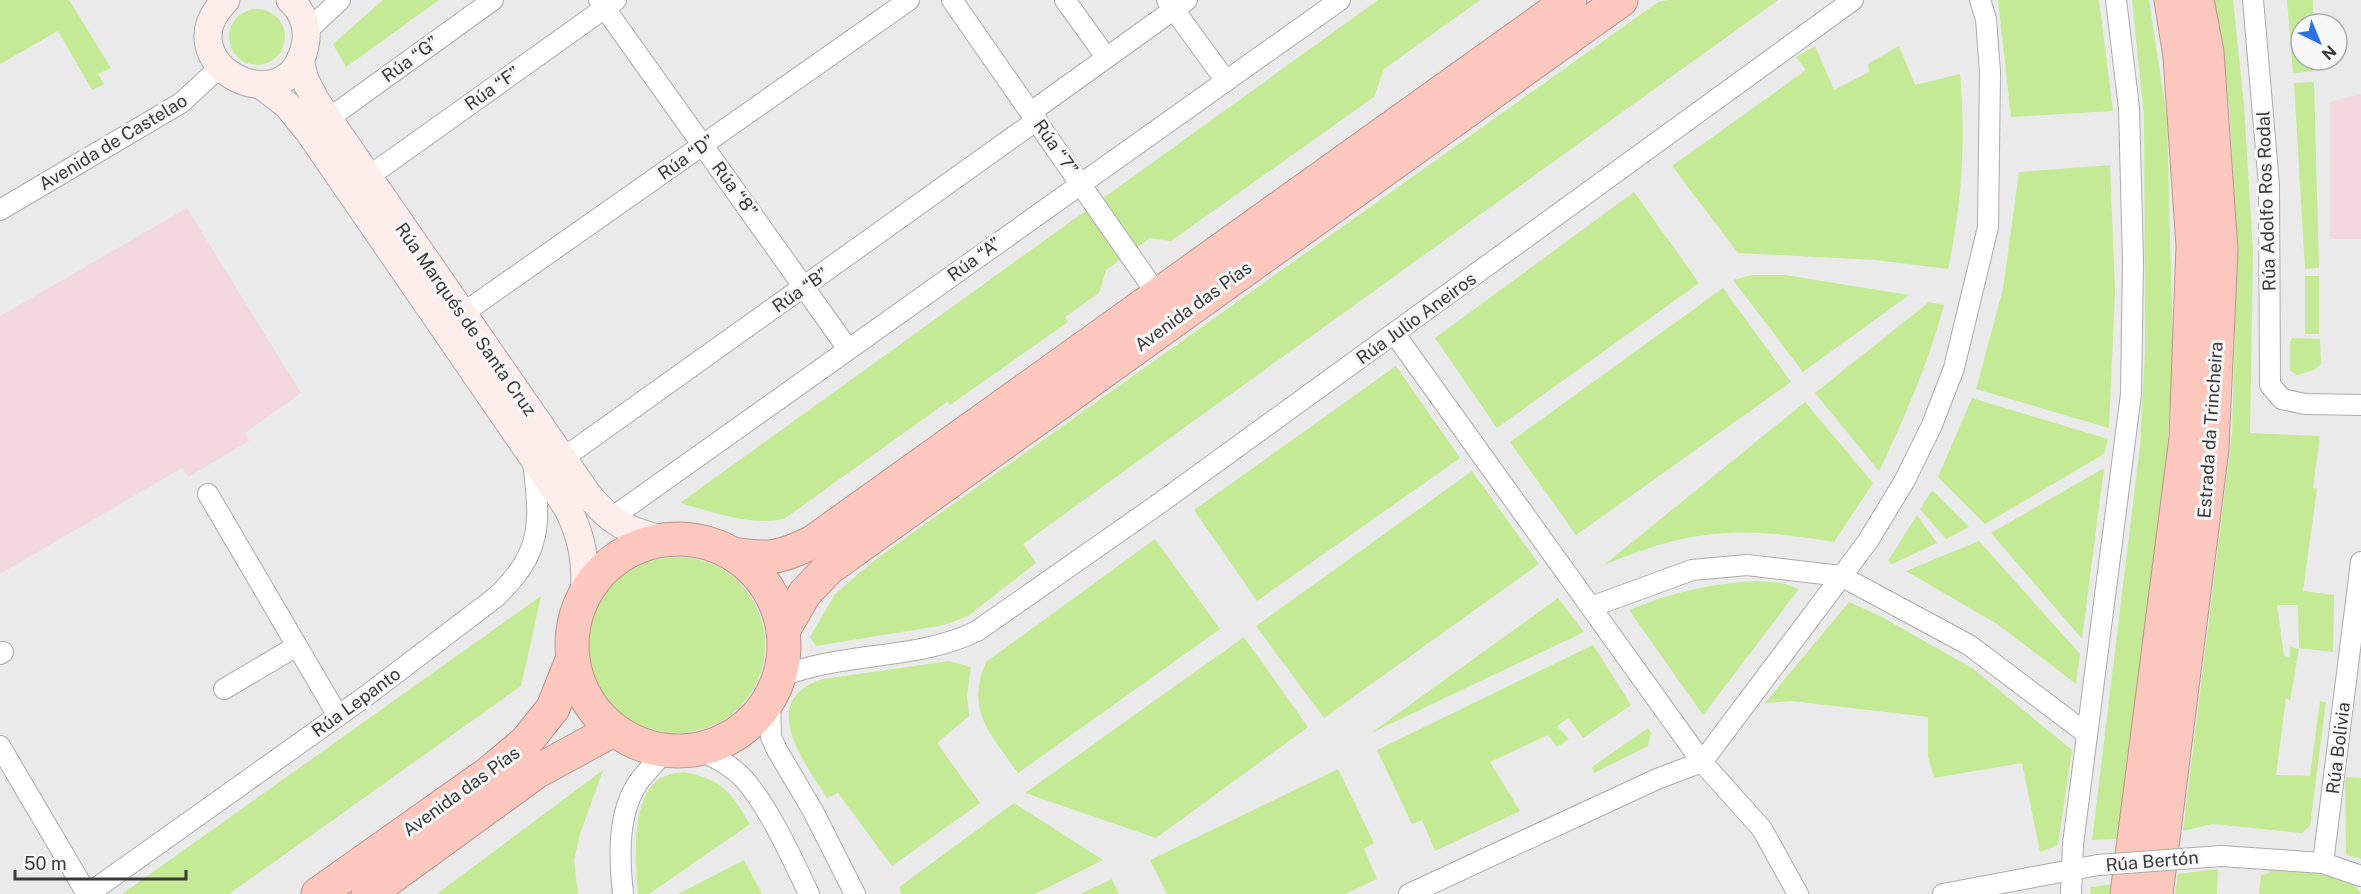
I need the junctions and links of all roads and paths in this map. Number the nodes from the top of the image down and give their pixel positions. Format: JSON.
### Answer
{"nodes":[{"id":1,"x":290,"y":0,"type":"edge"},
{"id":2,"x":340,"y":0,"type":"edge"},
{"id":3,"x":493,"y":0,"type":"edge"},
{"id":4,"x":909,"y":0,"type":"edge"},
{"id":5,"x":952,"y":0,"type":"edge"},
{"id":6,"x":1065,"y":0,"type":"edge"},
{"id":7,"x":1340,"y":0,"type":"edge"},
{"id":8,"x":1570,"y":0,"type":"edge"},
{"id":9,"x":1621,"y":0,"type":"edge"},
{"id":10,"x":1852,"y":0,"type":"edge"},
{"id":11,"x":1980,"y":0,"type":"edge"},
{"id":12,"x":2116,"y":0,"type":"edge"},
{"id":13,"x":2171,"y":0,"type":"edge"},
{"id":14,"x":2197,"y":0,"type":"edge"},
{"id":15,"x":2253,"y":0,"type":"edge"},
{"id":16,"x":607,"y":3,"type":"edge"},
{"id":17,"x":1176,"y":3,"type":"edge"},
{"id":18,"x":215,"y":7,"type":"edge"},
{"id":19,"x":306,"y":32,"type":"junction"},
{"id":20,"x":1106,"y":57,"type":"junction"},
{"id":21,"x":300,"y":60,"type":"junction"},
{"id":22,"x":220,"y":67,"type":"junction"},
{"id":23,"x":1226,"y":81,"type":"junction"},
{"id":24,"x":261,"y":85,"type":"junction"},
{"id":25,"x":1034,"y":116,"type":"junction"},
{"id":26,"x":328,"y":119,"type":"junction"},
{"id":27,"x":703,"y":145,"type":"junction"},
{"id":28,"x":368,"y":177,"type":"junction"},
{"id":29,"x":1081,"y":182,"type":"junction"},
{"id":30,"x":0,"y":210,"type":"edge"},
{"id":31,"x":805,"y":287,"type":"junction"},
{"id":32,"x":1157,"y":294,"type":"junction"},
{"id":33,"x":462,"y":314,"type":"junction"},
{"id":34,"x":1394,"y":333,"type":"junction"},
{"id":35,"x":848,"y":349,"type":"junction"},
{"id":36,"x":2361,"y":405,"type":"edge"},
{"id":37,"x":533,"y":455,"type":"junction"},
{"id":38,"x":562,"y":459,"type":"junction"},
{"id":39,"x":208,"y":494,"type":"dead end"},
{"id":40,"x":610,"y":519,"type":"junction"},
{"id":41,"x":666,"y":540,"type":"junction"},
{"id":42,"x":733,"y":555,"type":"junction"},
{"id":43,"x":2361,"y":562,"type":"edge"},
{"id":44,"x":1841,"y":576,"type":"junction"},
{"id":45,"x":584,"y":596,"type":"junction"},
{"id":46,"x":1591,"y":607,"type":"junction"},
{"id":47,"x":784,"y":629,"type":"junction"},
{"id":48,"x":297,"y":646,"type":"junction"},
{"id":49,"x":572,"y":660,"type":"junction"},
{"id":50,"x":775,"y":688,"type":"junction"},
{"id":51,"x":224,"y":689,"type":"dead end"},
{"id":52,"x":338,"y":716,"type":"junction"},
{"id":53,"x":613,"y":730,"type":"junction"},
{"id":54,"x":2087,"y":734,"type":"junction"},
{"id":55,"x":0,"y":746,"type":"edge"},
{"id":56,"x":699,"y":750,"type":"junction"},
{"id":57,"x":664,"y":751,"type":"junction"},
{"id":58,"x":1702,"y":762,"type":"junction"},
{"id":59,"x":2323,"y":863,"type":"junction"},
{"id":60,"x":2071,"y":872,"type":"junction"},
{"id":61,"x":2361,"y":876,"type":"edge"},
{"id":62,"x":88,"y":894,"type":"edge"},
{"id":63,"x":318,"y":894,"type":"edge"},
{"id":64,"x":368,"y":894,"type":"edge"},
{"id":65,"x":623,"y":894,"type":"edge"},
{"id":66,"x":809,"y":894,"type":"edge"},
{"id":67,"x":855,"y":894,"type":"edge"},
{"id":68,"x":1409,"y":894,"type":"edge"},
{"id":69,"x":1798,"y":894,"type":"edge"},
{"id":70,"x":1943,"y":894,"type":"edge"},
{"id":71,"x":2071,"y":894,"type":"edge"},
{"id":72,"x":2127,"y":894,"type":"edge"},
{"id":73,"x":2156,"y":894,"type":"edge"}],
"edges":[{"from":1,"to":19,"type":"street"},
{"from":2,"to":19,"type":"street"},
{"from":3,"to":26,"type":"street","name":"Rúa “G”"},
{"from":4,"to":27,"type":"street","name":"Rúa “D”"},
{"from":5,"to":25,"type":"street","name":"Rúa “7”"},
{"from":6,"to":20,"type":"street"},
{"from":7,"to":23,"type":"street","name":"Rúa “A”"},
{"from":8,"to":32,"type":"highway","name":"Avenida das Pías"},
{"from":9,"to":47,"type":"highway","name":"Avenida das Pías"},
{"from":10,"to":34,"type":"street","name":"Rúa Julio Aneiros"},
{"from":11,"to":44,"type":"street"},
{"from":12,"to":54,"type":"street"},
{"from":13,"to":72,"type":"highway","name":"Estrada da Trincheira"},
{"from":14,"to":73,"type":"highway","name":"Estrada da Trincheira"},
{"from":15,"to":36,"type":"street","name":"Rúa Adolfo Ros Rodal"},
{"from":16,"to":27,"type":"street","name":"Rúa “8”"},
{"from":16,"to":28,"type":"street","name":"Rúa “F”"},
{"from":17,"to":20,"type":"street","name":"Rúa “B”"},
{"from":17,"to":23,"type":"street"},
{"from":18,"to":22,"type":"street"},
{"from":19,"to":21,"type":"street"},
{"from":20,"to":25,"type":"street","name":"Rúa “B”"},
{"from":21,"to":24,"type":"street"},
{"from":21,"to":26,"type":"street","name":"Rúa Marqués de Santa Cruz"},
{"from":22,"to":24,"type":"street"},
{"from":22,"to":30,"type":"street","name":"Avenida de Castelao"},
{"from":23,"to":29,"type":"street","name":"Rúa “A”"},
{"from":24,"to":37,"type":"street","name":"Rúa Marqués de Santa Cruz"},
{"from":25,"to":29,"type":"street","name":"Rúa “7”"},
{"from":25,"to":31,"type":"street","name":"Rúa “B”"},
{"from":26,"to":28,"type":"street","name":"Rúa Marqués de Santa Cruz"},
{"from":27,"to":31,"type":"street","name":"Rúa “8”"},
{"from":27,"to":33,"type":"street","name":"Rúa “D”"},
{"from":28,"to":33,"type":"street","name":"Rúa Marqués de Santa Cruz"},
{"from":29,"to":32,"type":"street","name":"Rúa “7”"},
{"from":29,"to":35,"type":"street","name":"Rúa “A”"},
{"from":31,"to":35,"type":"street","name":"Rúa “8”"},
{"from":31,"to":38,"type":"street","name":"Rúa “B”"},
{"from":32,"to":42,"type":"highway","name":"Avenida das Pías"},
{"from":33,"to":38,"type":"street","name":"Rúa Marqués de Santa Cruz"},
{"from":34,"to":46,"type":"street"},
{"from":34,"to":50,"type":"street","name":"Rúa Julio Aneiros"},
{"from":35,"to":40,"type":"street","name":"Rúa “A”"},
{"from":37,"to":45,"type":"street","name":"Rúa Marqués de Santa Cruz"},
{"from":37,"to":52,"type":"street","name":"Rúa Lepanto"},
{"from":38,"to":40,"type":"street","name":"Rúa Marqués de Santa Cruz"},
{"from":39,"to":48,"type":"street"},
{"from":40,"to":41,"type":"street","name":"Rúa Marqués de Santa Cruz"},
{"from":41,"to":42,"type":"highway"},
{"from":41,"to":45,"type":"highway"},
{"from":42,"to":47,"type":"highway"},
{"from":43,"to":59,"type":"street","name":"Rúa Bolivia"},
{"from":44,"to":46,"type":"street"},
{"from":44,"to":54,"type":"street"},
{"from":44,"to":58,"type":"street"},
{"from":45,"to":49,"type":"highway"},
{"from":46,"to":58,"type":"street"},
{"from":47,"to":50,"type":"highway"},
{"from":48,"to":51,"type":"street"},
{"from":48,"to":52,"type":"street"},
{"from":49,"to":53,"type":"highway"},
{"from":49,"to":63,"type":"highway","name":"Avenida das Pías"},
{"from":50,"to":56,"type":"highway"},
{"from":50,"to":67,"type":"street"},
{"from":52,"to":62,"type":"street","name":"Rúa Lepanto"},
{"from":53,"to":57,"type":"highway"},
{"from":53,"to":64,"type":"highway","name":"Avenida das Pías"},
{"from":54,"to":60,"type":"street"},
{"from":55,"to":62,"type":"street"},
{"from":56,"to":57,"type":"highway"},
{"from":56,"to":66,"type":"street"},
{"from":57,"to":65,"type":"street"},
{"from":58,"to":68,"type":"street"},
{"from":58,"to":69,"type":"street"},
{"from":59,"to":60,"type":"street","name":"Rúa Bertón","bridge":true},
{"from":59,"to":61,"type":"street","name":"Rúa Bertón"},
{"from":60,"to":70,"type":"street","name":"Rúa Bertón"},
{"from":60,"to":71,"type":"street"}]}
